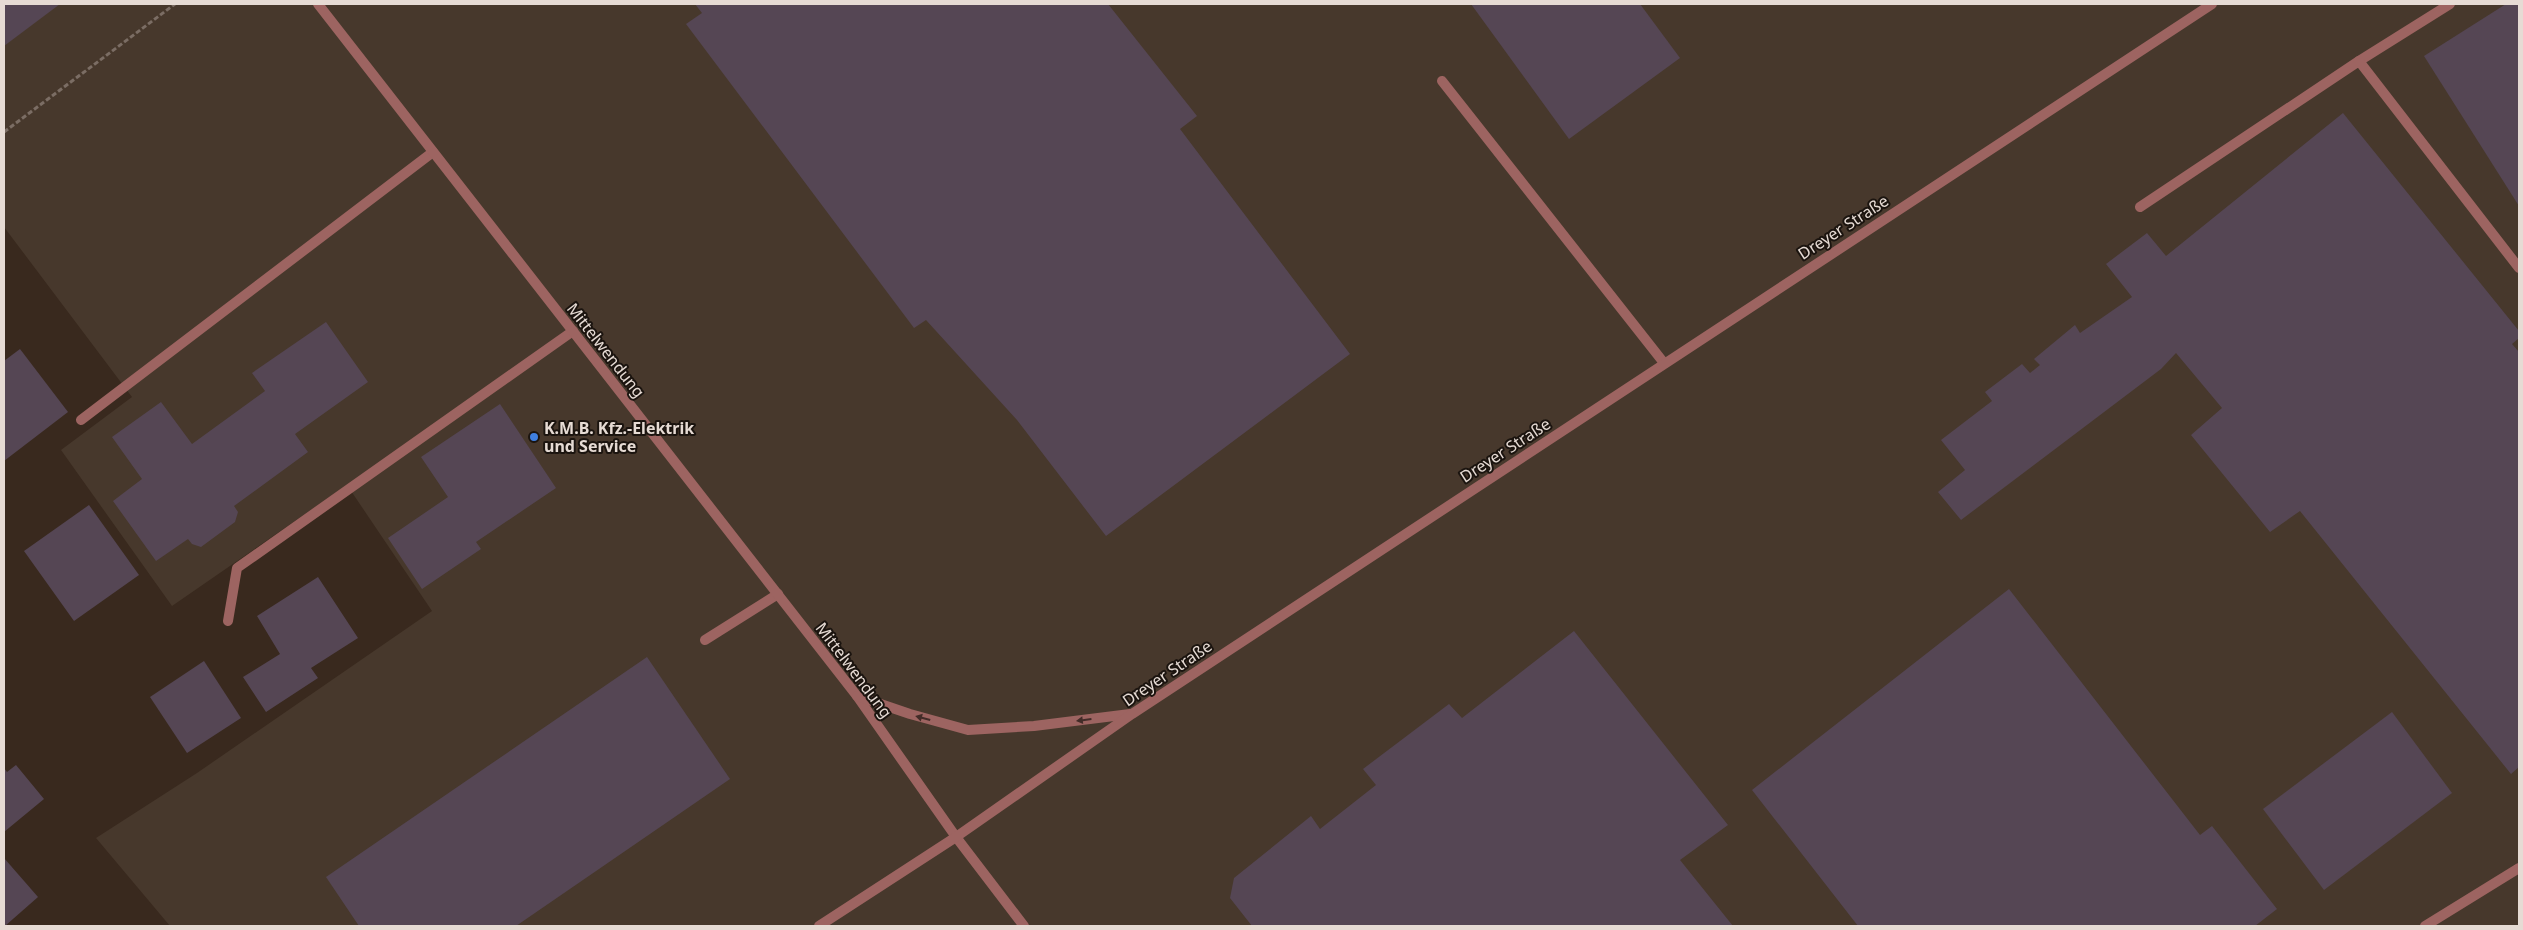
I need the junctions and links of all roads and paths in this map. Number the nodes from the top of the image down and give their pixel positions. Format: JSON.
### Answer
{"nodes":[{"id":1,"x":175,"y":4,"type":"edge"},
{"id":2,"x":318,"y":4,"type":"edge"},
{"id":3,"x":2212,"y":4,"type":"edge"},
{"id":4,"x":2450,"y":4,"type":"edge"},
{"id":5,"x":2359,"y":61,"type":"junction"},
{"id":6,"x":1442,"y":81,"type":"dead end"},
{"id":7,"x":4,"y":132,"type":"edge"},
{"id":8,"x":433,"y":152,"type":"junction"},
{"id":9,"x":2140,"y":207,"type":"dead end"},
{"id":10,"x":2519,"y":268,"type":"edge"},
{"id":11,"x":573,"y":331,"type":"junction"},
{"id":12,"x":1664,"y":363,"type":"junction"},
{"id":13,"x":80,"y":420,"type":"dead end"},
{"id":14,"x":778,"y":594,"type":"junction"},
{"id":15,"x":228,"y":621,"type":"dead end"},
{"id":16,"x":704,"y":640,"type":"dead end"},
{"id":17,"x":857,"y":696,"type":"junction"},
{"id":18,"x":1132,"y":714,"type":"junction"},
{"id":19,"x":956,"y":837,"type":"junction"},
{"id":20,"x":2519,"y":868,"type":"edge"},
{"id":21,"x":819,"y":926,"type":"edge"},
{"id":22,"x":1024,"y":926,"type":"edge"},
{"id":23,"x":2425,"y":926,"type":"edge"}],
"edges":[{"from":1,"to":7,"type":"path"},
{"from":2,"to":8,"type":"street","name":"Mittelwendung"},
{"from":3,"to":12,"type":"street","name":"Dreyer Straße"},
{"from":4,"to":5,"type":"street"},
{"from":5,"to":9,"type":"street"},
{"from":5,"to":10,"type":"street"},
{"from":6,"to":12,"type":"street"},
{"from":8,"to":11,"type":"street","name":"Mittelwendung"},
{"from":8,"to":13,"type":"street"},
{"from":11,"to":14,"type":"street","name":"Mittelwendung"},
{"from":11,"to":15,"type":"street"},
{"from":12,"to":18,"type":"street","name":"Dreyer Straße"},
{"from":14,"to":16,"type":"street"},
{"from":14,"to":17,"type":"street","name":"Mittelwendung"},
{"from":18,"to":17,"type":"street","one_way":true},
{"from":17,"to":19,"type":"street","name":"Mittelwendung"},
{"from":18,"to":19,"type":"street","name":"Dreyer Straße"},
{"from":19,"to":21,"type":"street","name":"Dreyer Straße"},
{"from":19,"to":22,"type":"street","name":"Mittelwendung"},
{"from":20,"to":23,"type":"street"}]}
